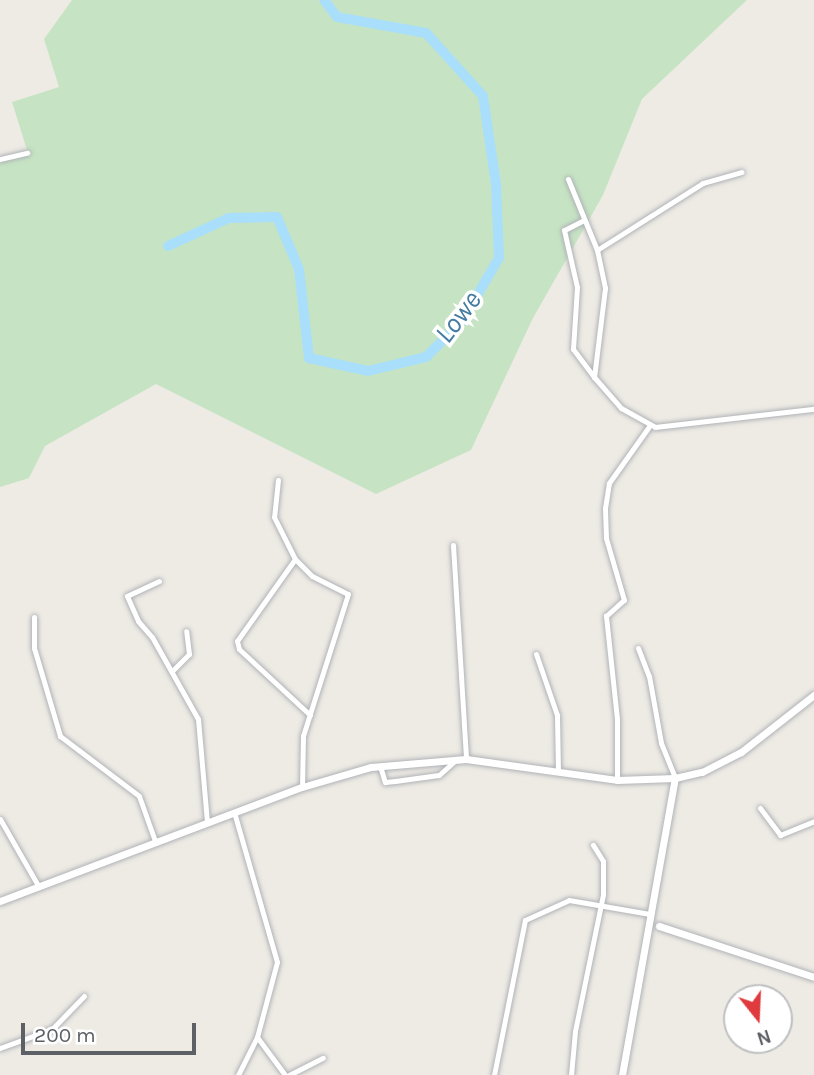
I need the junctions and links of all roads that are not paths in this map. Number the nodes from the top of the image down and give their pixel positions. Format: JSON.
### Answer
{"nodes":[{"id":1,"x":27,"y":153,"type":"dead end"},
{"id":2,"x":0,"y":159,"type":"edge"},
{"id":3,"x":741,"y":172,"type":"dead end"},
{"id":4,"x":568,"y":179,"type":"dead end"},
{"id":5,"x":583,"y":220,"type":"junction"},
{"id":6,"x":597,"y":250,"type":"junction"},
{"id":7,"x":594,"y":377,"type":"junction"},
{"id":8,"x":814,"y":410,"type":"edge"},
{"id":9,"x":650,"y":425,"type":"junction"},
{"id":10,"x":278,"y":480,"type":"dead end"},
{"id":11,"x":453,"y":545,"type":"dead end"},
{"id":12,"x":295,"y":559,"type":"junction"},
{"id":13,"x":159,"y":581,"type":"dead end"},
{"id":14,"x":34,"y":617,"type":"dead end"},
{"id":15,"x":186,"y":631,"type":"dead end"},
{"id":16,"x":638,"y":648,"type":"dead end"},
{"id":17,"x":536,"y":654,"type":"dead end"},
{"id":18,"x":172,"y":671,"type":"junction"},
{"id":19,"x":814,"y":695,"type":"edge"},
{"id":20,"x":310,"y":715,"type":"junction"},
{"id":21,"x":466,"y":758,"type":"junction"},
{"id":22,"x":457,"y":759,"type":"junction"},
{"id":23,"x":380,"y":765,"type":"junction"},
{"id":24,"x":558,"y":770,"type":"junction"},
{"id":25,"x":675,"y":778,"type":"junction"},
{"id":26,"x":617,"y":780,"type":"junction"},
{"id":27,"x":302,"y":786,"type":"junction"},
{"id":28,"x":760,"y":808,"type":"dead end"},
{"id":29,"x":234,"y":812,"type":"junction"},
{"id":30,"x":0,"y":819,"type":"edge"},
{"id":31,"x":814,"y":821,"type":"edge"},
{"id":32,"x":208,"y":822,"type":"junction"},
{"id":33,"x":155,"y":841,"type":"junction"},
{"id":34,"x":593,"y":845,"type":"dead end"},
{"id":35,"x":39,"y":887,"type":"junction"},
{"id":36,"x":0,"y":901,"type":"edge"},
{"id":37,"x":600,"y":904,"type":"junction"},
{"id":38,"x":650,"y":915,"type":"junction"},
{"id":39,"x":659,"y":926,"type":"junction"},
{"id":40,"x":646,"y":933,"type":"junction"},
{"id":41,"x":814,"y":977,"type":"edge"},
{"id":42,"x":84,"y":996,"type":"dead end"},
{"id":43,"x":257,"y":1037,"type":"junction"},
{"id":44,"x":0,"y":1048,"type":"edge"},
{"id":45,"x":323,"y":1058,"type":"dead end"},
{"id":46,"x":239,"y":1075,"type":"edge"},
{"id":47,"x":287,"y":1075,"type":"edge"},
{"id":48,"x":494,"y":1075,"type":"edge"},
{"id":49,"x":571,"y":1075,"type":"edge"},
{"id":50,"x":622,"y":1075,"type":"edge"}],
"edges":[{"from":1,"to":2,"type":"street"},
{"from":3,"to":6,"type":"street"},
{"from":4,"to":5,"type":"street"},
{"from":5,"to":6,"type":"street"},
{"from":5,"to":7,"type":"street"},
{"from":6,"to":7,"type":"street"},
{"from":7,"to":9,"type":"street"},
{"from":8,"to":9,"type":"street"},
{"from":9,"to":26,"type":"street"},
{"from":10,"to":12,"type":"street"},
{"from":11,"to":21,"type":"street"},
{"from":12,"to":20,"type":"street"},
{"from":12,"to":20,"type":"street"},
{"from":13,"to":18,"type":"street"},
{"from":14,"to":33,"type":"street"},
{"from":15,"to":18,"type":"street"},
{"from":16,"to":25,"type":"street"},
{"from":17,"to":24,"type":"street"},
{"from":18,"to":32,"type":"street"},
{"from":19,"to":25,"type":"street"},
{"from":20,"to":27,"type":"street"},
{"from":21,"to":22,"type":"street"},
{"from":21,"to":24,"type":"street"},
{"from":22,"to":23,"type":"street"},
{"from":22,"to":23,"type":"street"},
{"from":23,"to":27,"type":"street"},
{"from":24,"to":26,"type":"street"},
{"from":25,"to":26,"type":"street"},
{"from":25,"to":38,"type":"street"},
{"from":27,"to":29,"type":"street"},
{"from":28,"to":31,"type":"street"},
{"from":29,"to":32,"type":"street"},
{"from":29,"to":43,"type":"street"},
{"from":30,"to":35,"type":"street"},
{"from":32,"to":33,"type":"street"},
{"from":33,"to":35,"type":"street"},
{"from":34,"to":37,"type":"street"},
{"from":35,"to":36,"type":"street"},
{"from":37,"to":38,"type":"street"},
{"from":37,"to":48,"type":"street"},
{"from":37,"to":49,"type":"street"},
{"from":38,"to":39,"type":"street"},
{"from":38,"to":40,"type":"street"},
{"from":39,"to":40,"type":"street"},
{"from":39,"to":41,"type":"street"},
{"from":40,"to":50,"type":"street"},
{"from":42,"to":44,"type":"street"},
{"from":43,"to":46,"type":"street"},
{"from":43,"to":47,"type":"street"},
{"from":45,"to":47,"type":"street"}]}
